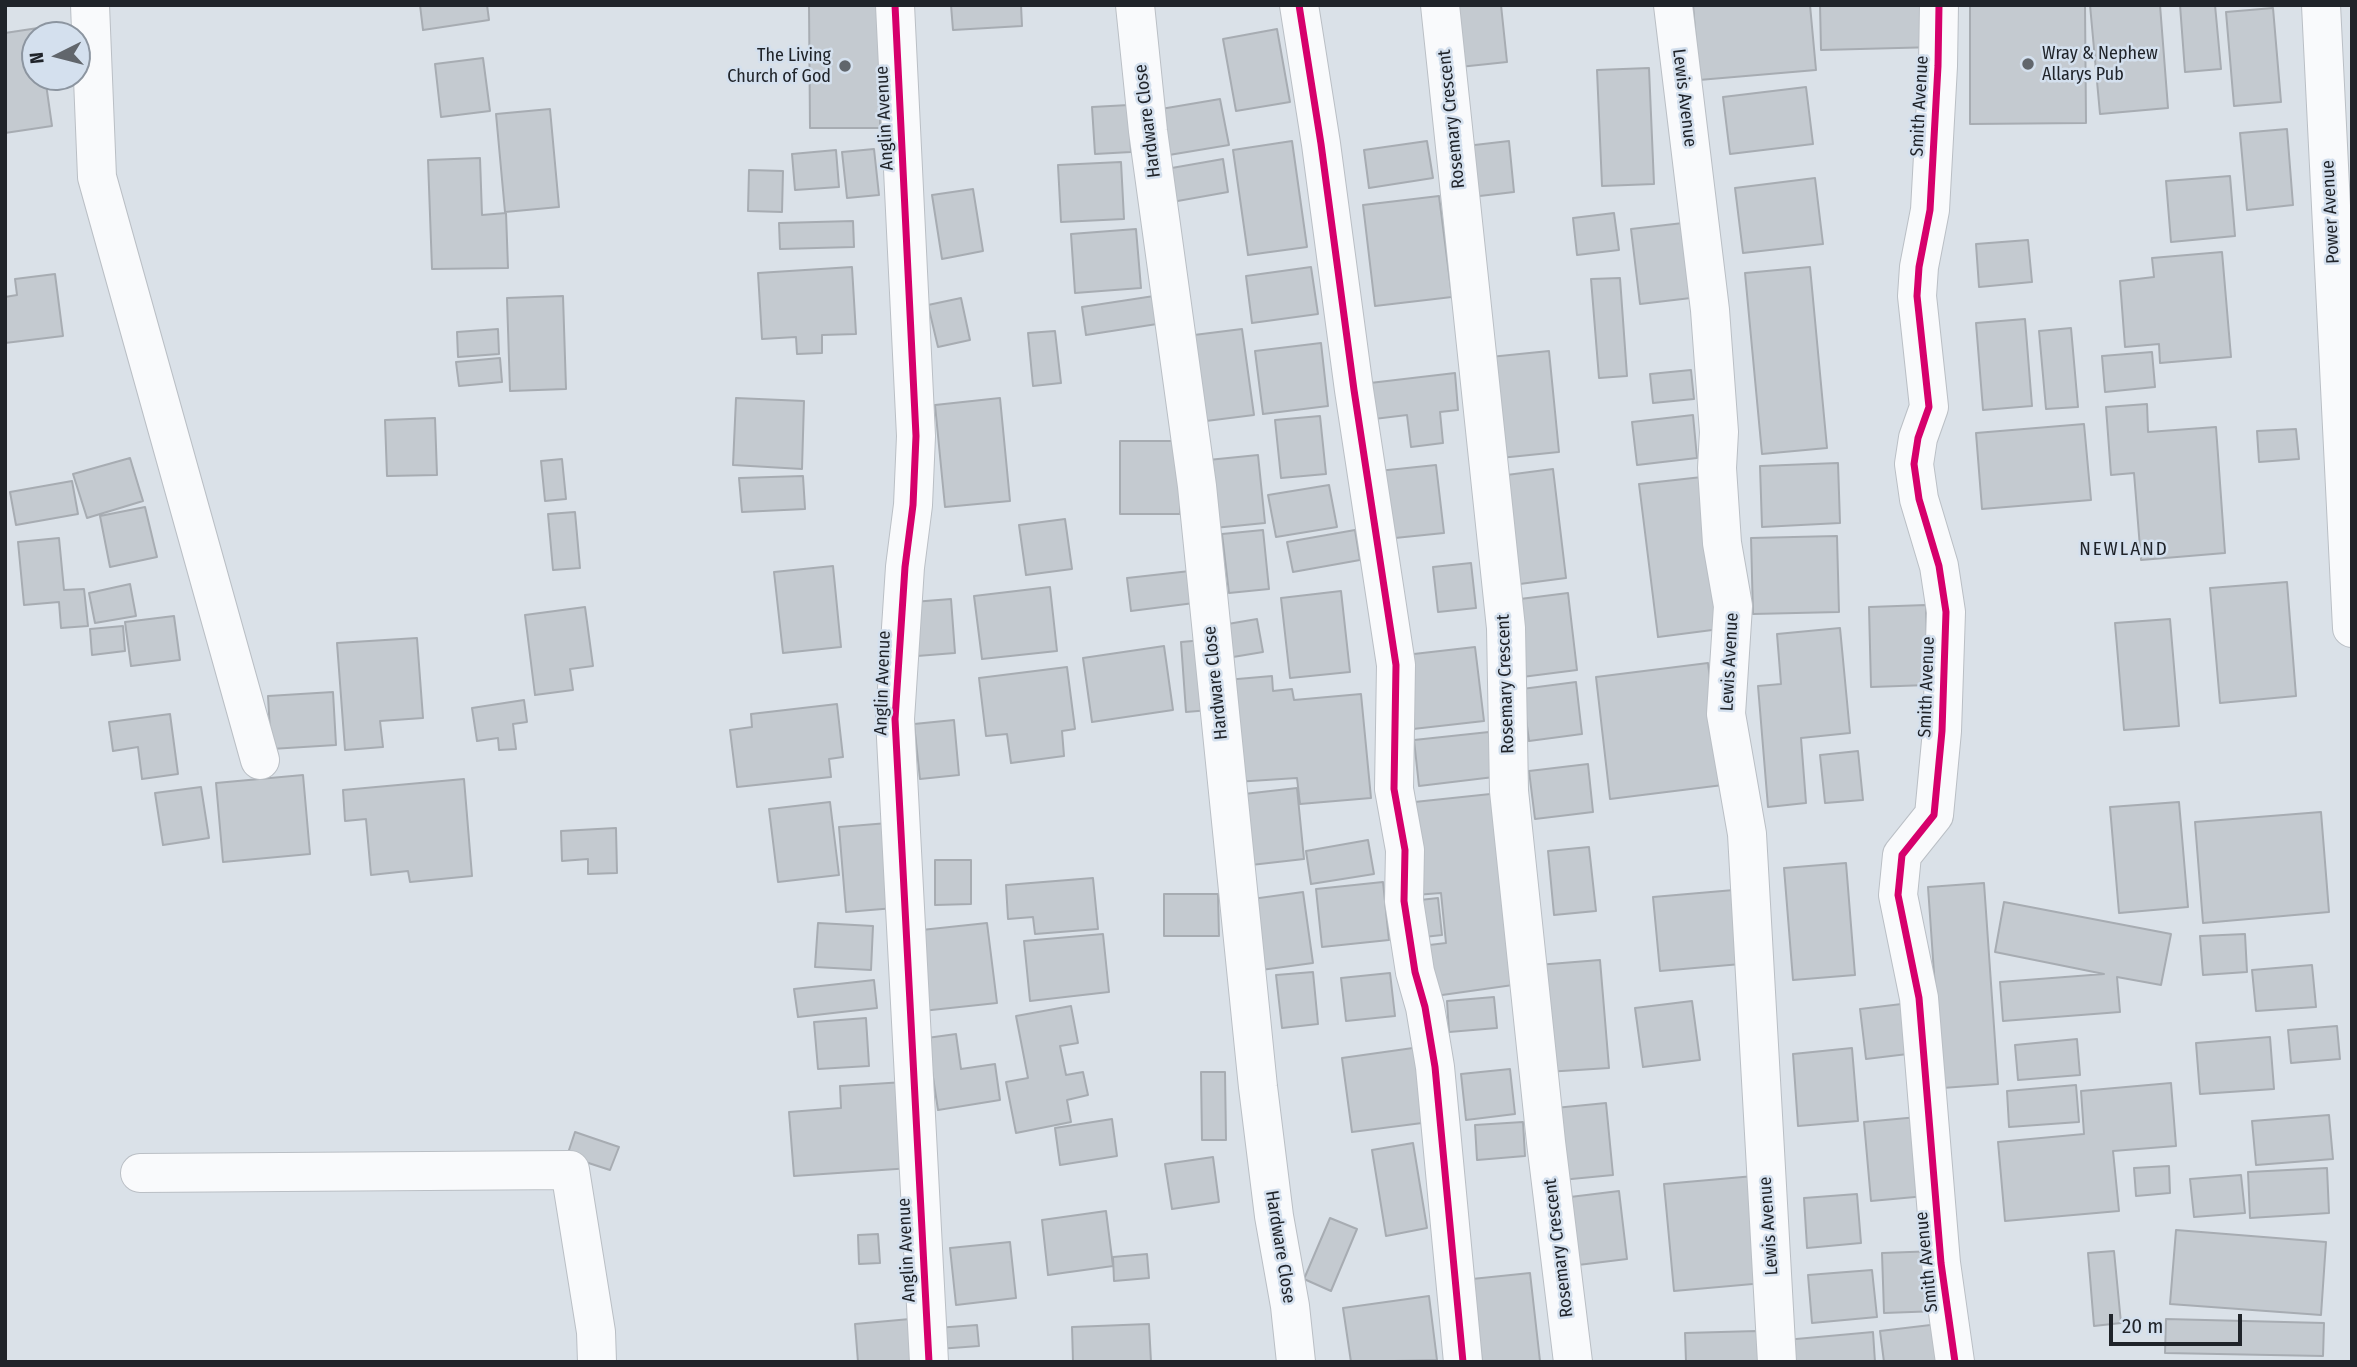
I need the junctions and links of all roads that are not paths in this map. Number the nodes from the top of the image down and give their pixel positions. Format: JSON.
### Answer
{"nodes":[{"id":1,"x":90,"y":5,"type":"edge"},
{"id":2,"x":895,"y":5,"type":"edge"},
{"id":3,"x":1135,"y":5,"type":"edge"},
{"id":4,"x":1299,"y":5,"type":"edge"},
{"id":5,"x":1440,"y":5,"type":"edge"},
{"id":6,"x":1673,"y":5,"type":"edge"},
{"id":7,"x":1939,"y":5,"type":"edge"},
{"id":8,"x":2321,"y":5,"type":"edge"},
{"id":9,"x":2352,"y":628,"type":"edge"},
{"id":10,"x":261,"y":760,"type":"dead end"},
{"id":11,"x":140,"y":1173,"type":"dead end"},
{"id":12,"x":597,"y":1362,"type":"edge"},
{"id":13,"x":929,"y":1362,"type":"edge"},
{"id":14,"x":1296,"y":1362,"type":"edge"},
{"id":15,"x":1463,"y":1362,"type":"edge"},
{"id":16,"x":1573,"y":1362,"type":"edge"},
{"id":17,"x":1777,"y":1362,"type":"edge"},
{"id":18,"x":1955,"y":1362,"type":"edge"}],
"edges":[{"from":1,"to":10,"type":"street"},
{"from":2,"to":13,"type":"street","name":"Anglin Avenue"},
{"from":3,"to":14,"type":"street","name":"Hardware Close"},
{"from":4,"to":15,"type":"street"},
{"from":5,"to":16,"type":"street","name":"Rosemary Crescent"},
{"from":6,"to":17,"type":"street","name":"Lewis Avenue"},
{"from":7,"to":18,"type":"street","name":"Smith Avenue"},
{"from":8,"to":9,"type":"street","name":"Power Avenue"},
{"from":11,"to":12,"type":"street"}]}
